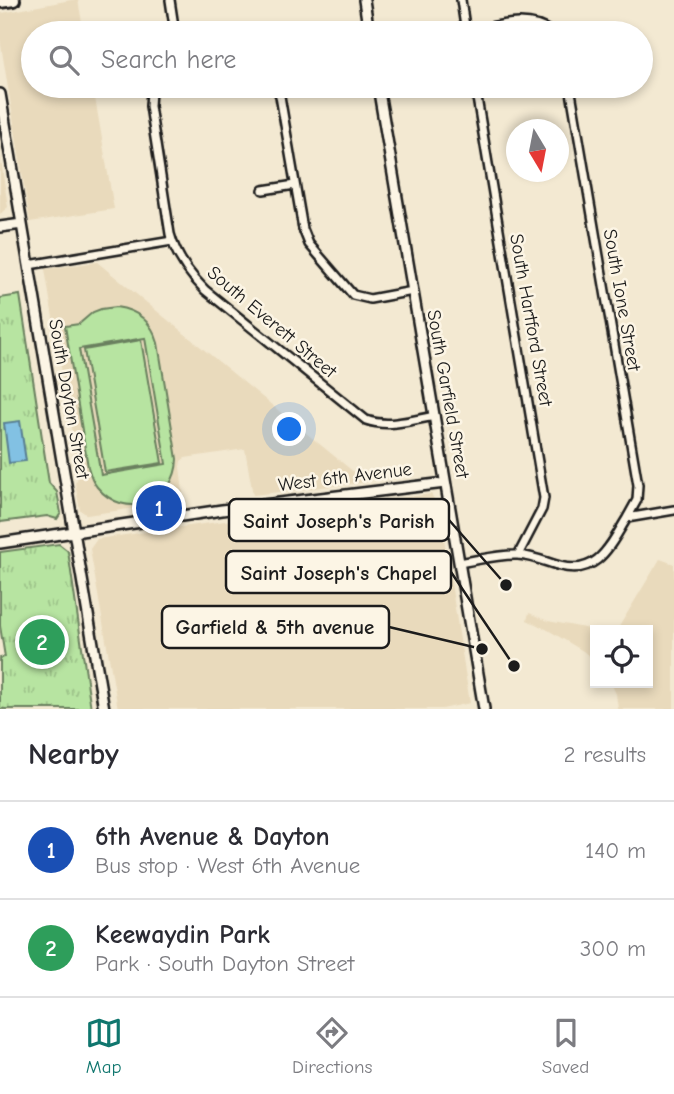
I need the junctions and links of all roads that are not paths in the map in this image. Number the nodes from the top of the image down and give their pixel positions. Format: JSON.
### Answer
{"nodes":[{"id":1,"x":14,"y":0,"type":"edge"},
{"id":2,"x":170,"y":0,"type":"edge"},
{"id":3,"x":363,"y":0,"type":"edge"},
{"id":4,"x":461,"y":0,"type":"edge"},
{"id":5,"x":0,"y":2,"type":"edge"},
{"id":6,"x":173,"y":21,"type":"edge"},
{"id":7,"x":367,"y":21,"type":"edge"},
{"id":8,"x":464,"y":21,"type":"edge"},
{"id":9,"x":0,"y":94,"type":"edge"},
{"id":10,"x":150,"y":98,"type":"edge"},
{"id":11,"x":280,"y":98,"type":"edge"},
{"id":12,"x":380,"y":98,"type":"edge"},
{"id":13,"x":477,"y":98,"type":"edge"},
{"id":14,"x":572,"y":98,"type":"edge"},
{"id":15,"x":295,"y":185,"type":"junction"},
{"id":16,"x":263,"y":190,"type":"dead end"},
{"id":17,"x":22,"y":224,"type":"junction"},
{"id":18,"x":0,"y":228,"type":"edge"},
{"id":19,"x":172,"y":242,"type":"junction"},
{"id":20,"x":29,"y":265,"type":"junction"},
{"id":21,"x":413,"y":291,"type":"junction"},
{"id":22,"x":435,"y":416,"type":"junction"},
{"id":23,"x":445,"y":483,"type":"junction"},
{"id":24,"x":674,"y":510,"type":"edge"},
{"id":25,"x":627,"y":518,"type":"junction"},
{"id":26,"x":74,"y":531,"type":"junction"},
{"id":27,"x":0,"y":543,"type":"edge"},
{"id":28,"x":518,"y":555,"type":"junction"},
{"id":29,"x":459,"y":564,"type":"junction"},
{"id":30,"x":104,"y":709,"type":"edge"},
{"id":31,"x":484,"y":709,"type":"edge"}],
"edges":[{"from":1,"to":5,"type":"main road"},
{"from":2,"to":6,"type":"street"},
{"from":3,"to":7,"type":"street"},
{"from":4,"to":8,"type":"street"},
{"from":9,"to":17,"type":"street","name":"South Dayton Street"},
{"from":10,"to":19,"type":"street","name":"South Everett Street"},
{"from":11,"to":15,"type":"street"},
{"from":12,"to":21,"type":"street","name":"South Garfield Street"},
{"from":13,"to":28,"type":"street","name":"South Hartford Street"},
{"from":14,"to":25,"type":"street","name":"South Ione Street"},
{"from":15,"to":16,"type":"street"},
{"from":15,"to":21,"type":"street"},
{"from":17,"to":18,"type":"street"},
{"from":17,"to":20,"type":"street","name":"South Dayton Street"},
{"from":19,"to":20,"type":"street"},
{"from":19,"to":22,"type":"street","name":"South Everett Street"},
{"from":20,"to":26,"type":"street","name":"South Dayton Street"},
{"from":21,"to":22,"type":"street","name":"South Garfield Street"},
{"from":22,"to":23,"type":"street","name":"South Garfield Street"},
{"from":23,"to":26,"type":"street","name":"West 6th Avenue"},
{"from":23,"to":29,"type":"street","name":"South Garfield Street"},
{"from":24,"to":25,"type":"street"},
{"from":25,"to":28,"type":"street","name":"South Ione Street"},
{"from":26,"to":27,"type":"street","name":"West 6th Avenue"},
{"from":26,"to":30,"type":"street","name":"South Dayton Street"},
{"from":28,"to":29,"type":"street"},
{"from":29,"to":31,"type":"street","name":"South Garfield Street"}]}
